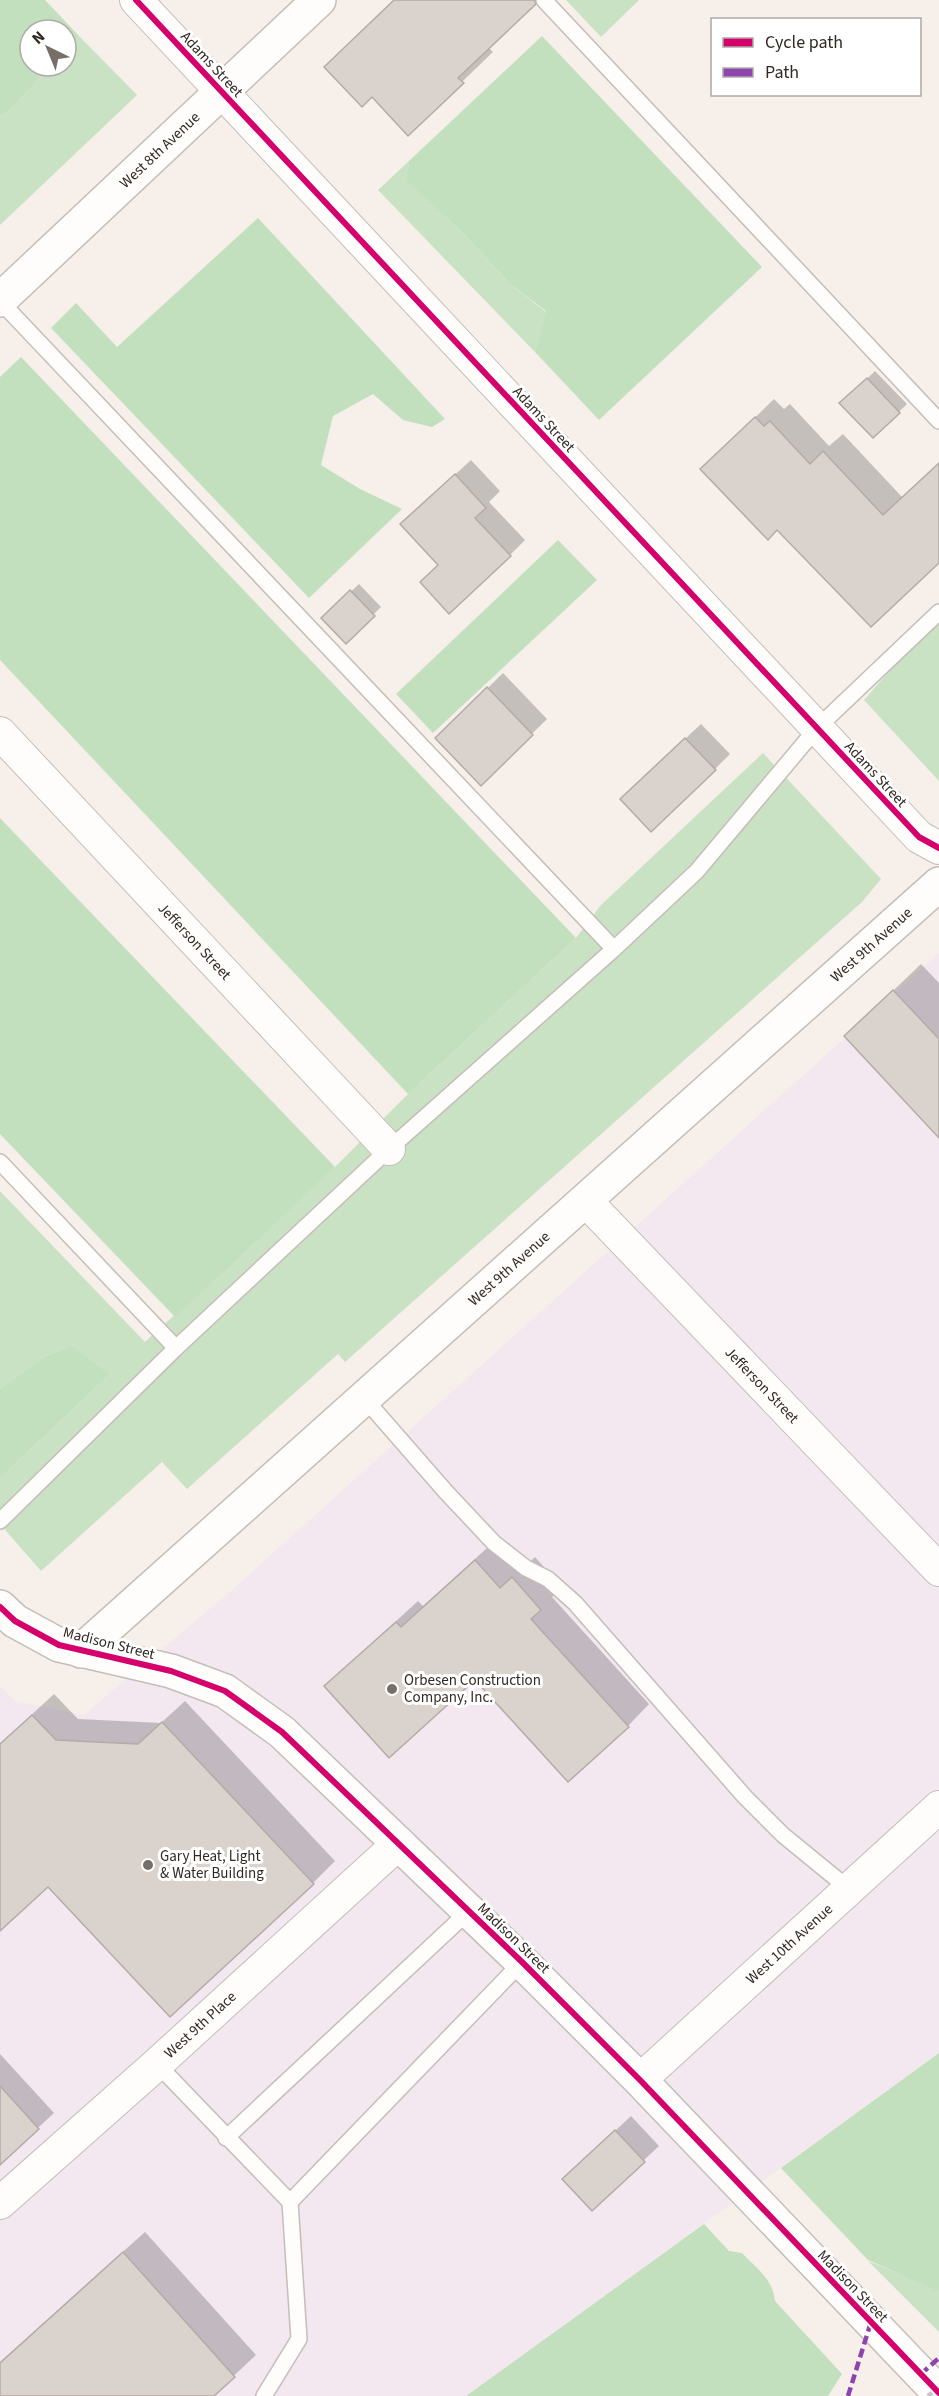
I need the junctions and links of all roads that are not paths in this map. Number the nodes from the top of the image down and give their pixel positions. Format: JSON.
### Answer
{"nodes":[{"id":1,"x":135,"y":0,"type":"edge"},
{"id":2,"x":319,"y":0,"type":"edge"},
{"id":3,"x":544,"y":0,"type":"edge"},
{"id":4,"x":222,"y":92,"type":"junction"},
{"id":5,"x":0,"y":300,"type":"edge"},
{"id":6,"x":939,"y":421,"type":"edge"},
{"id":7,"x":939,"y":612,"type":"edge"},
{"id":8,"x":817,"y":728,"type":"junction"},
{"id":9,"x":0,"y":733,"type":"edge"},
{"id":10,"x":939,"y":848,"type":"edge"},
{"id":11,"x":939,"y":884,"type":"edge"},
{"id":12,"x":614,"y":949,"type":"junction"},
{"id":13,"x":389,"y":1149,"type":"junction"},
{"id":14,"x":0,"y":1162,"type":"edge"},
{"id":15,"x":585,"y":1200,"type":"junction"},
{"id":16,"x":176,"y":1348,"type":"junction"},
{"id":17,"x":364,"y":1398,"type":"junction"},
{"id":18,"x":0,"y":1521,"type":"edge"},
{"id":19,"x":939,"y":1570,"type":"edge"},
{"id":20,"x":8,"y":1618,"type":"edge"},
{"id":21,"x":81,"y":1651,"type":"junction"},
{"id":22,"x":939,"y":1807,"type":"edge"},
{"id":23,"x":399,"y":1843,"type":"junction"},
{"id":24,"x":849,"y":1889,"type":"junction"},
{"id":25,"x":469,"y":1911,"type":"junction"},
{"id":26,"x":522,"y":1962,"type":"junction"},
{"id":27,"x":157,"y":2064,"type":"junction"},
{"id":28,"x":640,"y":2080,"type":"junction"},
{"id":29,"x":226,"y":2138,"type":"junction"},
{"id":30,"x":290,"y":2202,"type":"junction"},
{"id":31,"x":0,"y":2203,"type":"edge"},
{"id":32,"x":939,"y":2394,"type":"edge"},
{"id":33,"x":264,"y":2396,"type":"edge"}],
"edges":[{"from":1,"to":4,"type":"street","name":"Adams Street"},
{"from":2,"to":4,"type":"street","name":"West 8th Avenue"},
{"from":3,"to":6,"type":"lane"},
{"from":4,"to":5,"type":"street","name":"West 8th Avenue"},
{"from":4,"to":8,"type":"street","name":"Adams Street"},
{"from":5,"to":12,"type":"lane"},
{"from":7,"to":8,"type":"lane"},
{"from":8,"to":10,"type":"street","name":"Adams Street"},
{"from":8,"to":12,"type":"lane"},
{"from":9,"to":13,"type":"street","name":"Jefferson Street"},
{"from":11,"to":15,"type":"street","name":"West 9th Avenue"},
{"from":12,"to":13,"type":"lane"},
{"from":13,"to":16,"type":"lane"},
{"from":14,"to":16,"type":"lane"},
{"from":15,"to":17,"type":"street","name":"West 9th Avenue"},
{"from":15,"to":19,"type":"street","name":"Jefferson Street"},
{"from":16,"to":18,"type":"lane"},
{"from":17,"to":21,"type":"street","name":"West 9th Avenue"},
{"from":17,"to":24,"type":"lane"},
{"from":20,"to":21,"type":"street","name":"Madison Street"},
{"from":21,"to":23,"type":"street","name":"Madison Street"},
{"from":22,"to":24,"type":"street","name":"West 10th Avenue"},
{"from":23,"to":25,"type":"street","name":"Madison Street"},
{"from":23,"to":27,"type":"street","name":"West 9th Place"},
{"from":24,"to":28,"type":"street","name":"West 10th Avenue"},
{"from":25,"to":26,"type":"street","name":"Madison Street"},
{"from":25,"to":29,"type":"lane"},
{"from":26,"to":28,"type":"street","name":"Madison Street"},
{"from":26,"to":30,"type":"lane"},
{"from":27,"to":29,"type":"lane"},
{"from":27,"to":31,"type":"street","name":"West 9th Place"},
{"from":28,"to":32,"type":"street","name":"Madison Street"},
{"from":29,"to":30,"type":"lane"},
{"from":30,"to":33,"type":"lane"}]}
